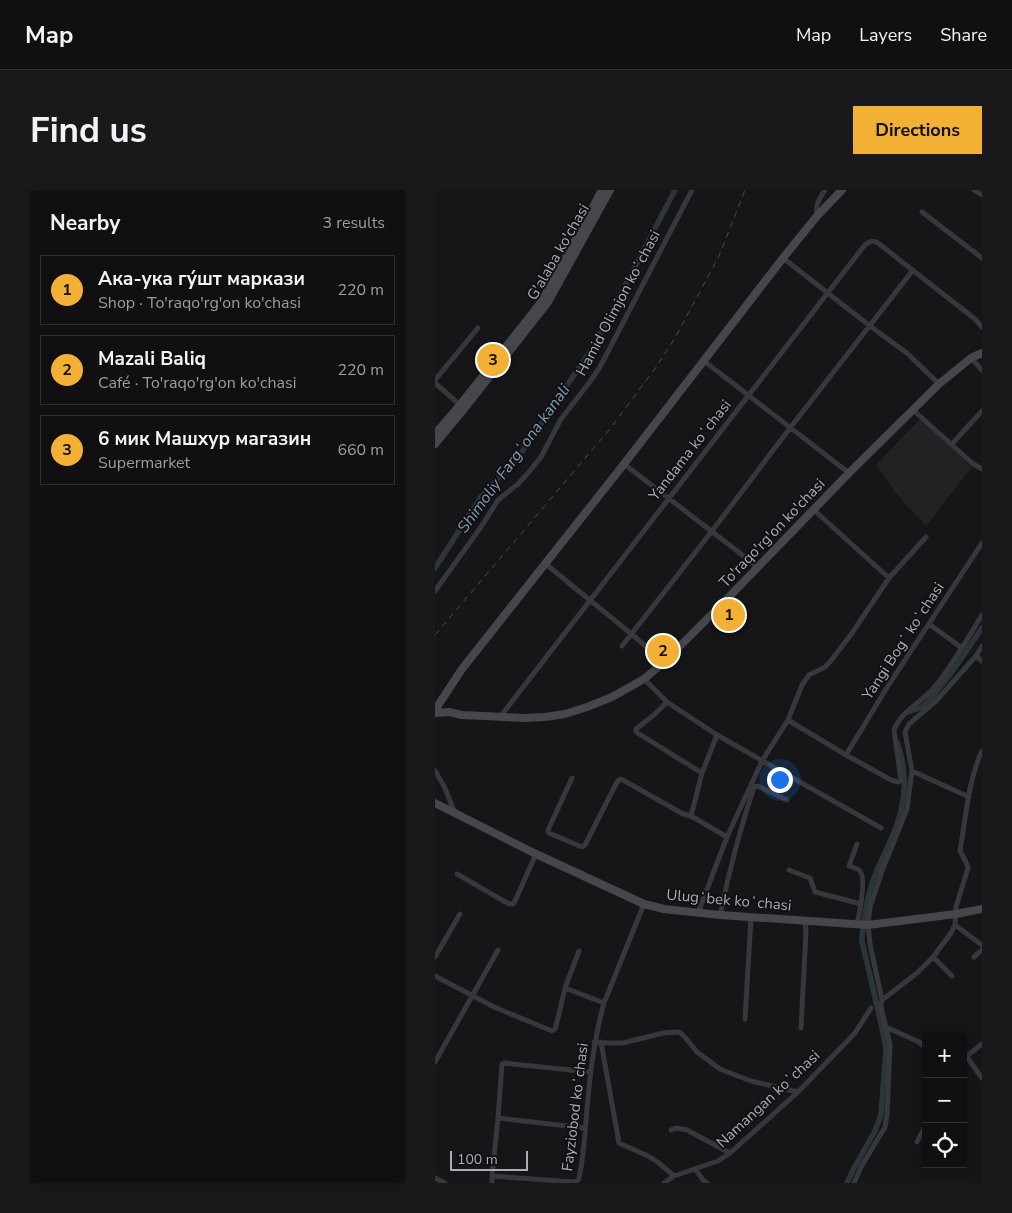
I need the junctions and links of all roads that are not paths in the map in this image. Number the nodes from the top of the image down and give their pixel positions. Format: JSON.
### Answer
{"nodes":[{"id":1,"x":601,"y":190,"type":"edge"},
{"id":2,"x":610,"y":190,"type":"edge"},
{"id":3,"x":692,"y":190,"type":"edge"},
{"id":4,"x":825,"y":190,"type":"edge"},
{"id":5,"x":842,"y":190,"type":"edge"},
{"id":6,"x":974,"y":190,"type":"edge"},
{"id":7,"x":982,"y":195,"type":"edge"},
{"id":8,"x":921,"y":212,"type":"dead end"},
{"id":9,"x":817,"y":216,"type":"junction"},
{"id":10,"x":783,"y":258,"type":"junction"},
{"id":11,"x":982,"y":258,"type":"edge"},
{"id":12,"x":566,"y":264,"type":"junction"},
{"id":13,"x":913,"y":270,"type":"junction"},
{"id":14,"x":828,"y":293,"type":"junction"},
{"id":15,"x":870,"y":326,"type":"junction"},
{"id":16,"x":982,"y":327,"type":"edge"},
{"id":17,"x":478,"y":328,"type":"dead end"},
{"id":18,"x":982,"y":353,"type":"edge"},
{"id":19,"x":971,"y":358,"type":"junction"},
{"id":20,"x":704,"y":362,"type":"junction"},
{"id":21,"x":982,"y":370,"type":"edge"},
{"id":22,"x":435,"y":381,"type":"edge"},
{"id":23,"x":939,"y":384,"type":"junction"},
{"id":24,"x":748,"y":395,"type":"junction"},
{"id":25,"x":460,"y":405,"type":"junction"},
{"id":26,"x":913,"y":410,"type":"junction"},
{"id":27,"x":982,"y":411,"type":"edge"},
{"id":28,"x":790,"y":428,"type":"junction"},
{"id":29,"x":435,"y":434,"type":"edge"},
{"id":30,"x":435,"y":444,"type":"edge"},
{"id":31,"x":952,"y":444,"type":"junction"},
{"id":32,"x":625,"y":464,"type":"junction"},
{"id":33,"x":982,"y":469,"type":"edge"},
{"id":34,"x":849,"y":473,"type":"junction"},
{"id":35,"x":669,"y":498,"type":"junction"},
{"id":36,"x":814,"y":510,"type":"junction"},
{"id":37,"x":712,"y":531,"type":"junction"},
{"id":38,"x":926,"y":537,"type":"dead end"},
{"id":39,"x":982,"y":543,"type":"edge"},
{"id":40,"x":546,"y":564,"type":"junction"},
{"id":41,"x":758,"y":567,"type":"junction"},
{"id":42,"x":889,"y":578,"type":"junction"},
{"id":43,"x":435,"y":591,"type":"edge"},
{"id":44,"x":589,"y":600,"type":"junction"},
{"id":45,"x":982,"y":615,"type":"edge"},
{"id":46,"x":929,"y":624,"type":"junction"},
{"id":47,"x":632,"y":633,"type":"junction"},
{"id":48,"x":622,"y":646,"type":"dead end"},
{"id":49,"x":982,"y":646,"type":"edge"},
{"id":50,"x":961,"y":648,"type":"junction"},
{"id":51,"x":976,"y":656,"type":"junction"},
{"id":52,"x":982,"y":661,"type":"edge"},
{"id":53,"x":664,"y":662,"type":"junction"},
{"id":54,"x":644,"y":679,"type":"junction"},
{"id":55,"x":667,"y":702,"type":"junction"},
{"id":56,"x":436,"y":707,"type":"edge"},
{"id":57,"x":500,"y":717,"type":"junction"},
{"id":58,"x":788,"y":720,"type":"junction"},
{"id":59,"x":717,"y":734,"type":"junction"},
{"id":60,"x":982,"y":751,"type":"edge"},
{"id":61,"x":846,"y":754,"type":"junction"},
{"id":62,"x":762,"y":760,"type":"junction"},
{"id":63,"x":979,"y":764,"type":"edge"},
{"id":64,"x":435,"y":771,"type":"edge"},
{"id":65,"x":912,"y":771,"type":"junction"},
{"id":66,"x":702,"y":773,"type":"junction"},
{"id":67,"x":572,"y":778,"type":"dead end"},
{"id":68,"x":969,"y":797,"type":"junction"},
{"id":69,"x":787,"y":800,"type":"dead end"},
{"id":70,"x":435,"y":803,"type":"edge"},
{"id":71,"x":455,"y":813,"type":"junction"},
{"id":72,"x":691,"y":816,"type":"junction"},
{"id":73,"x":881,"y":828,"type":"dead end"},
{"id":74,"x":727,"y":838,"type":"junction"},
{"id":75,"x":857,"y":844,"type":"dead end"},
{"id":76,"x":536,"y":854,"type":"junction"},
{"id":77,"x":789,"y":870,"type":"dead end"},
{"id":78,"x":457,"y":874,"type":"dead end"},
{"id":79,"x":643,"y":904,"type":"junction"},
{"id":80,"x":861,"y":904,"type":"junction"},
{"id":81,"x":982,"y":909,"type":"edge"},
{"id":82,"x":698,"y":913,"type":"junction"},
{"id":83,"x":460,"y":914,"type":"dead end"},
{"id":84,"x":956,"y":914,"type":"junction"},
{"id":85,"x":720,"y":915,"type":"junction"},
{"id":86,"x":751,"y":918,"type":"junction"},
{"id":87,"x":805,"y":921,"type":"junction"},
{"id":88,"x":857,"y":925,"type":"junction"},
{"id":89,"x":868,"y":925,"type":"junction"},
{"id":90,"x":955,"y":925,"type":"junction"},
{"id":91,"x":982,"y":945,"type":"edge"},
{"id":92,"x":498,"y":950,"type":"dead end"},
{"id":93,"x":982,"y":950,"type":"edge"},
{"id":94,"x":579,"y":951,"type":"dead end"},
{"id":95,"x":435,"y":957,"type":"edge"},
{"id":96,"x":933,"y":957,"type":"junction"},
{"id":97,"x":973,"y":957,"type":"dead end"},
{"id":98,"x":435,"y":976,"type":"edge"},
{"id":99,"x":952,"y":976,"type":"dead end"},
{"id":100,"x":565,"y":988,"type":"junction"},
{"id":101,"x":472,"y":995,"type":"junction"},
{"id":102,"x":882,"y":1000,"type":"junction"},
{"id":103,"x":604,"y":1003,"type":"junction"},
{"id":104,"x":871,"y":1008,"type":"dead end"},
{"id":105,"x":745,"y":1019,"type":"dead end"},
{"id":106,"x":886,"y":1027,"type":"junction"},
{"id":107,"x":801,"y":1028,"type":"dead end"},
{"id":108,"x":594,"y":1042,"type":"junction"},
{"id":109,"x":601,"y":1042,"type":"junction"},
{"id":110,"x":982,"y":1044,"type":"edge"},
{"id":111,"x":922,"y":1045,"type":"edge"},
{"id":112,"x":967,"y":1056,"type":"edge"},
{"id":113,"x":967,"y":1060,"type":"edge"},
{"id":114,"x":435,"y":1062,"type":"edge"},
{"id":115,"x":590,"y":1072,"type":"junction"},
{"id":116,"x":982,"y":1078,"type":"edge"},
{"id":117,"x":798,"y":1092,"type":"junction"},
{"id":118,"x":498,"y":1118,"type":"junction"},
{"id":119,"x":585,"y":1128,"type":"junction"},
{"id":120,"x":671,"y":1130,"type":"dead end"},
{"id":121,"x":922,"y":1132,"type":"edge"},
{"id":122,"x":917,"y":1142,"type":"dead end"},
{"id":123,"x":730,"y":1153,"type":"junction"},
{"id":124,"x":695,"y":1169,"type":"junction"},
{"id":125,"x":492,"y":1176,"type":"junction"},
{"id":126,"x":674,"y":1176,"type":"junction"},
{"id":127,"x":435,"y":1178,"type":"edge"},
{"id":128,"x":445,"y":1183,"type":"edge"},
{"id":129,"x":492,"y":1183,"type":"edge"},
{"id":130,"x":664,"y":1183,"type":"edge"},
{"id":131,"x":707,"y":1183,"type":"edge"},
{"id":132,"x":854,"y":1183,"type":"edge"}],
"edges":[{"from":1,"to":12,"type":"main road","name":"G'alaba ko'chasi"},
{"from":2,"to":12,"type":"main road","name":"G'alaba ko'chasi"},
{"from":3,"to":43,"type":"street","name":"Hamid Olimjon koʻchasi"},
{"from":4,"to":9,"type":"street"},
{"from":5,"to":9,"type":"main road"},
{"from":6,"to":7,"type":"street"},
{"from":8,"to":11,"type":"street"},
{"from":9,"to":10,"type":"main road"},
{"from":10,"to":14,"type":"street"},
{"from":10,"to":20,"type":"main road"},
{"from":12,"to":25,"type":"main road","name":"G'alaba ko'chasi"},
{"from":12,"to":30,"type":"main road","name":"G'alaba ko'chasi"},
{"from":13,"to":14,"type":"street","name":"Yandama koʻchasi"},
{"from":13,"to":15,"type":"street"},
{"from":13,"to":16,"type":"street","name":"Yandama koʻchasi"},
{"from":14,"to":15,"type":"street"},
{"from":14,"to":24,"type":"street","name":"Yandama koʻchasi"},
{"from":15,"to":23,"type":"street"},
{"from":15,"to":28,"type":"street"},
{"from":17,"to":22,"type":"street"},
{"from":18,"to":19,"type":"main road","name":"To'raqo'rg'on ko'chasi"},
{"from":19,"to":21,"type":"street"},
{"from":19,"to":23,"type":"main road","name":"To'raqo'rg'on ko'chasi"},
{"from":20,"to":24,"type":"street"},
{"from":20,"to":32,"type":"main road"},
{"from":22,"to":25,"type":"street"},
{"from":23,"to":26,"type":"main road","name":"To'raqo'rg'on ko'chasi"},
{"from":24,"to":28,"type":"street"},
{"from":24,"to":35,"type":"street","name":"Yandama koʻchasi"},
{"from":25,"to":29,"type":"main road","name":"G'alaba ko'chasi"},
{"from":26,"to":31,"type":"street"},
{"from":26,"to":34,"type":"main road","name":"To'raqo'rg'on ko'chasi"},
{"from":27,"to":31,"type":"street"},
{"from":28,"to":34,"type":"street"},
{"from":28,"to":37,"type":"street"},
{"from":31,"to":33,"type":"street"},
{"from":32,"to":35,"type":"street"},
{"from":32,"to":40,"type":"main road"},
{"from":34,"to":36,"type":"main road","name":"To'raqo'rg'on ko'chasi"},
{"from":35,"to":37,"type":"street"},
{"from":35,"to":44,"type":"street","name":"Yandama koʻchasi"},
{"from":36,"to":41,"type":"main road","name":"To'raqo'rg'on ko'chasi"},
{"from":36,"to":42,"type":"street"},
{"from":37,"to":41,"type":"street"},
{"from":37,"to":47,"type":"street"},
{"from":38,"to":42,"type":"street"},
{"from":39,"to":46,"type":"street","name":"Yangi Bogʻ koʻchasi"},
{"from":40,"to":44,"type":"street"},
{"from":40,"to":56,"type":"main road"},
{"from":41,"to":53,"type":"main road","name":"To'raqo'rg'on ko'chasi"},
{"from":42,"to":58,"type":"street"},
{"from":44,"to":47,"type":"street"},
{"from":44,"to":57,"type":"street","name":"Yandama koʻchasi"},
{"from":45,"to":50,"type":"street"},
{"from":46,"to":50,"type":"street"},
{"from":46,"to":61,"type":"street","name":"Yangi Bogʻ koʻchasi"},
{"from":47,"to":48,"type":"street"},
{"from":47,"to":53,"type":"street"},
{"from":49,"to":51,"type":"street"},
{"from":50,"to":61,"type":"street"},
{"from":51,"to":52,"type":"street"},
{"from":51,"to":65,"type":"street"},
{"from":53,"to":54,"type":"main road","name":"To'raqo'rg'on ko'chasi"},
{"from":54,"to":55,"type":"street"},
{"from":54,"to":57,"type":"main road","name":"To'raqo'rg'on ko'chasi"},
{"from":55,"to":59,"type":"street"},
{"from":55,"to":66,"type":"street"},
{"from":56,"to":57,"type":"main road","name":"To'raqo'rg'on ko'chasi"},
{"from":58,"to":61,"type":"street"},
{"from":58,"to":62,"type":"street"},
{"from":59,"to":62,"type":"street"},
{"from":59,"to":66,"type":"street"},
{"from":60,"to":63,"type":"street"},
{"from":62,"to":73,"type":"street"},
{"from":62,"to":74,"type":"street"},
{"from":63,"to":68,"type":"street"},
{"from":64,"to":71,"type":"street"},
{"from":65,"to":68,"type":"street"},
{"from":65,"to":89,"type":"street"},
{"from":66,"to":72,"type":"street"},
{"from":67,"to":72,"type":"street"},
{"from":68,"to":84,"type":"street"},
{"from":69,"to":85,"type":"street"},
{"from":70,"to":71,"type":"main road","name":"Ulugʻbek koʻchasi"},
{"from":71,"to":76,"type":"main road","name":"Ulugʻbek koʻchasi"},
{"from":72,"to":74,"type":"street"},
{"from":74,"to":82,"type":"street"},
{"from":75,"to":80,"type":"street"},
{"from":76,"to":78,"type":"street"},
{"from":76,"to":79,"type":"main road","name":"Ulugʻbek koʻchasi"},
{"from":77,"to":80,"type":"street"},
{"from":79,"to":82,"type":"main road","name":"Ulugʻbek koʻchasi"},
{"from":79,"to":103,"type":"street","name":"Fayziobod koʻchasi"},
{"from":80,"to":88,"type":"street"},
{"from":81,"to":84,"type":"main road","name":"Ulugʻbek koʻchasi"},
{"from":82,"to":85,"type":"main road","name":"Ulugʻbek koʻchasi"},
{"from":83,"to":95,"type":"street"},
{"from":84,"to":89,"type":"main road","name":"Ulugʻbek koʻchasi"},
{"from":84,"to":90,"type":"street"},
{"from":85,"to":86,"type":"main road","name":"Ulugʻbek koʻchasi"},
{"from":86,"to":87,"type":"main road","name":"Ulugʻbek koʻchasi"},
{"from":86,"to":105,"type":"street"},
{"from":87,"to":88,"type":"main road","name":"Ulugʻbek koʻchasi"},
{"from":87,"to":107,"type":"street"},
{"from":88,"to":89,"type":"main road","name":"Ulugʻbek koʻchasi"},
{"from":89,"to":102,"type":"street"},
{"from":90,"to":91,"type":"street"},
{"from":90,"to":96,"type":"street"},
{"from":92,"to":101,"type":"street"},
{"from":93,"to":97,"type":"street"},
{"from":94,"to":100,"type":"street"},
{"from":96,"to":99,"type":"street"},
{"from":96,"to":102,"type":"street"},
{"from":98,"to":101,"type":"street"},
{"from":100,"to":101,"type":"street"},
{"from":100,"to":103,"type":"street"},
{"from":101,"to":114,"type":"street"},
{"from":102,"to":106,"type":"street"},
{"from":103,"to":108,"type":"street","name":"Fayziobod koʻchasi"},
{"from":104,"to":117,"type":"street","name":"Namangan koʻchasi"},
{"from":106,"to":111,"type":"street"},
{"from":106,"to":132,"type":"street"},
{"from":108,"to":109,"type":"street"},
{"from":108,"to":115,"type":"street","name":"Fayziobod koʻchasi"},
{"from":109,"to":117,"type":"street"},
{"from":109,"to":126,"type":"street"},
{"from":110,"to":112,"type":"street"},
{"from":113,"to":116,"type":"street"},
{"from":115,"to":118,"type":"street"},
{"from":115,"to":119,"type":"street","name":"Fayziobod koʻchasi"},
{"from":117,"to":123,"type":"street","name":"Namangan koʻchasi"},
{"from":118,"to":119,"type":"street"},
{"from":118,"to":125,"type":"street"},
{"from":119,"to":125,"type":"street","name":"Fayziobod koʻchasi"},
{"from":120,"to":123,"type":"street"},
{"from":121,"to":122,"type":"street"},
{"from":123,"to":124,"type":"street","name":"Namangan koʻchasi"},
{"from":124,"to":126,"type":"street","name":"Namangan koʻchasi"},
{"from":124,"to":131,"type":"street"},
{"from":125,"to":129,"type":"street"},
{"from":126,"to":130,"type":"street","name":"Namangan koʻchasi"},
{"from":127,"to":128,"type":"street"}]}
